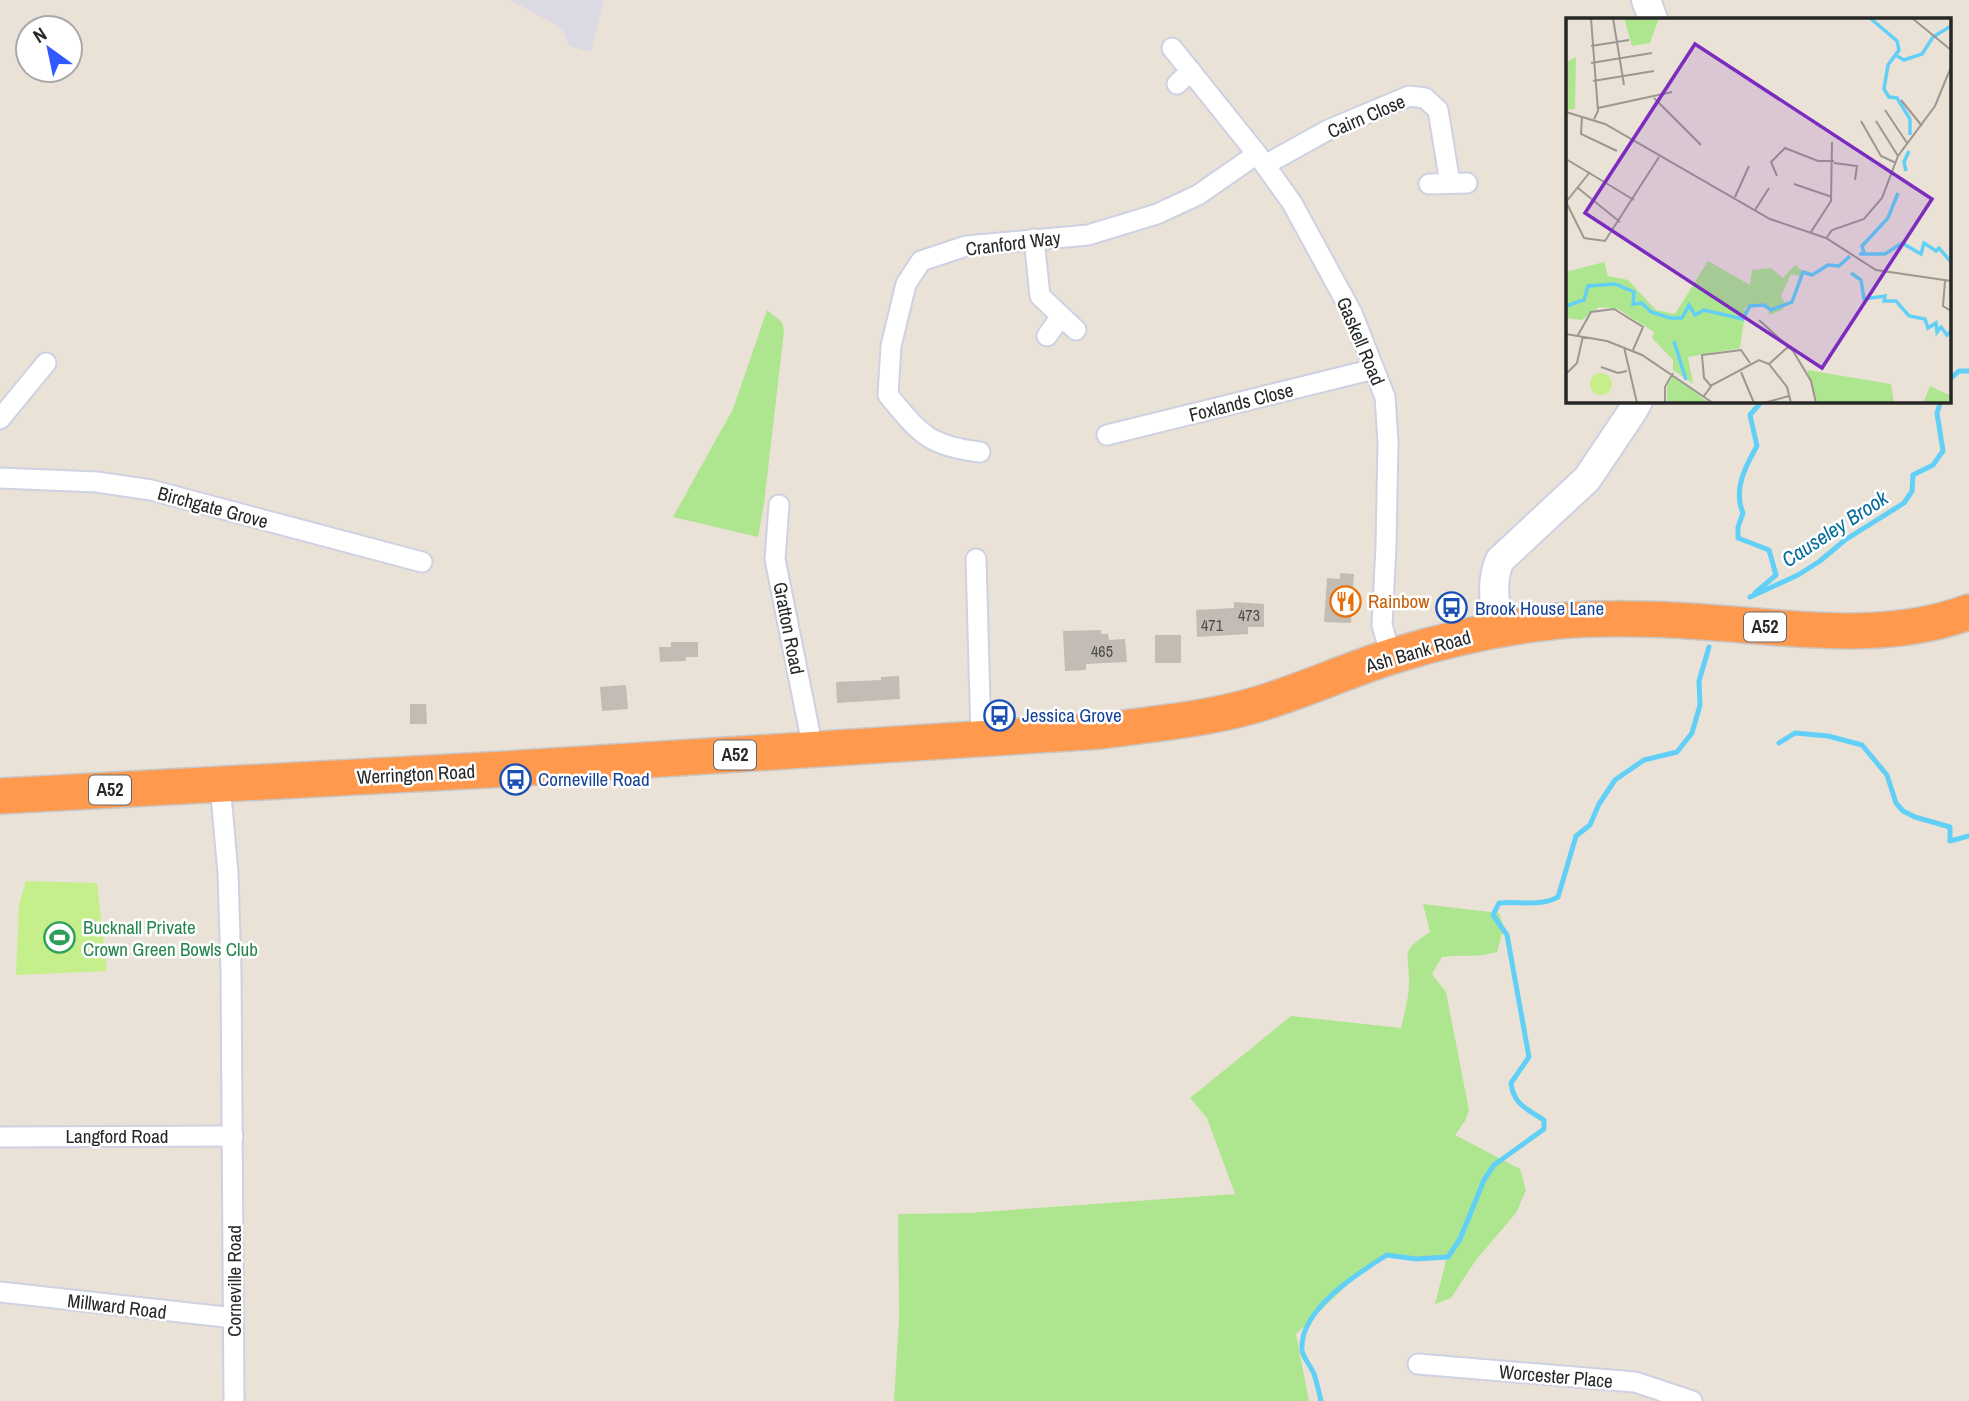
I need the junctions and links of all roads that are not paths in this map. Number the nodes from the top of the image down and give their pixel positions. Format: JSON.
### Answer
{"nodes":[{"id":1,"x":1646,"y":0,"type":"edge"},
{"id":2,"x":1653,"y":18,"type":"edge"},
{"id":3,"x":1172,"y":48,"type":"dead end"},
{"id":4,"x":1261,"y":159,"type":"junction"},
{"id":5,"x":1429,"y":184,"type":"dead end"},
{"id":6,"x":1034,"y":239,"type":"junction"},
{"id":7,"x":1047,"y":336,"type":"dead end"},
{"id":8,"x":46,"y":363,"type":"dead end"},
{"id":9,"x":1374,"y":369,"type":"junction"},
{"id":10,"x":1637,"y":402,"type":"edge"},
{"id":11,"x":0,"y":419,"type":"edge"},
{"id":12,"x":1107,"y":435,"type":"dead end"},
{"id":13,"x":980,"y":452,"type":"dead end"},
{"id":14,"x":0,"y":478,"type":"edge"},
{"id":15,"x":779,"y":505,"type":"dead end"},
{"id":16,"x":976,"y":559,"type":"dead end"},
{"id":17,"x":422,"y":562,"type":"dead end"},
{"id":18,"x":1969,"y":612,"type":"edge"},
{"id":19,"x":1499,"y":629,"type":"junction"},
{"id":20,"x":1391,"y":656,"type":"junction"},
{"id":21,"x":1249,"y":707,"type":"joint"},
{"id":22,"x":981,"y":738,"type":"junction"},
{"id":23,"x":813,"y":749,"type":"junction"},
{"id":24,"x":220,"y":784,"type":"junction"},
{"id":25,"x":0,"y":796,"type":"edge"},
{"id":26,"x":0,"y":1136,"type":"edge"},
{"id":27,"x":233,"y":1136,"type":"junction"},
{"id":28,"x":0,"y":1292,"type":"edge"},
{"id":29,"x":234,"y":1318,"type":"junction"},
{"id":30,"x":1418,"y":1364,"type":"dead end"},
{"id":31,"x":234,"y":1401,"type":"edge"},
{"id":32,"x":1692,"y":1401,"type":"edge"}],
"edges":[{"from":1,"to":2,"type":"street"},
{"from":3,"to":4,"type":"street","name":"Gaskell Road"},
{"from":4,"to":5,"type":"street","name":"Cairn Close"},
{"from":4,"to":6,"type":"street","name":"Cranford Way"},
{"from":4,"to":9,"type":"street","name":"Gaskell Road"},
{"from":6,"to":7,"type":"street"},
{"from":6,"to":13,"type":"street","name":"Cranford Way"},
{"from":8,"to":11,"type":"street"},
{"from":9,"to":12,"type":"street","name":"Foxlands Close"},
{"from":9,"to":20,"type":"street","name":"Gaskell Road"},
{"from":10,"to":19,"type":"street"},
{"from":14,"to":17,"type":"street","name":"Birchgate Grove"},
{"from":15,"to":23,"type":"street","name":"Gratton Road"},
{"from":16,"to":22,"type":"street"},
{"from":18,"to":19,"type":"highway","name":"Ash Bank Road","number":"A52"},
{"from":19,"to":20,"type":"highway","name":"Ash Bank Road","number":"A52"},
{"from":20,"to":21,"type":"highway","name":"Ash Bank Road","number":"A52"},
{"from":21,"to":22,"type":"highway","name":"Werrington Road","number":"A52"},
{"from":22,"to":23,"type":"highway","name":"Werrington Road","number":"A52"},
{"from":23,"to":24,"type":"highway","name":"Werrington Road","number":"A52"},
{"from":24,"to":25,"type":"highway","name":"Werrington Road","number":"A52"},
{"from":24,"to":27,"type":"street","name":"Corneville Road"},
{"from":26,"to":27,"type":"street","name":"Langford Road"},
{"from":27,"to":29,"type":"street","name":"Corneville Road"},
{"from":28,"to":29,"type":"street","name":"Millward Road"},
{"from":29,"to":31,"type":"street","name":"Corneville Road"},
{"from":30,"to":32,"type":"street","name":"Worcester Place"}]}
